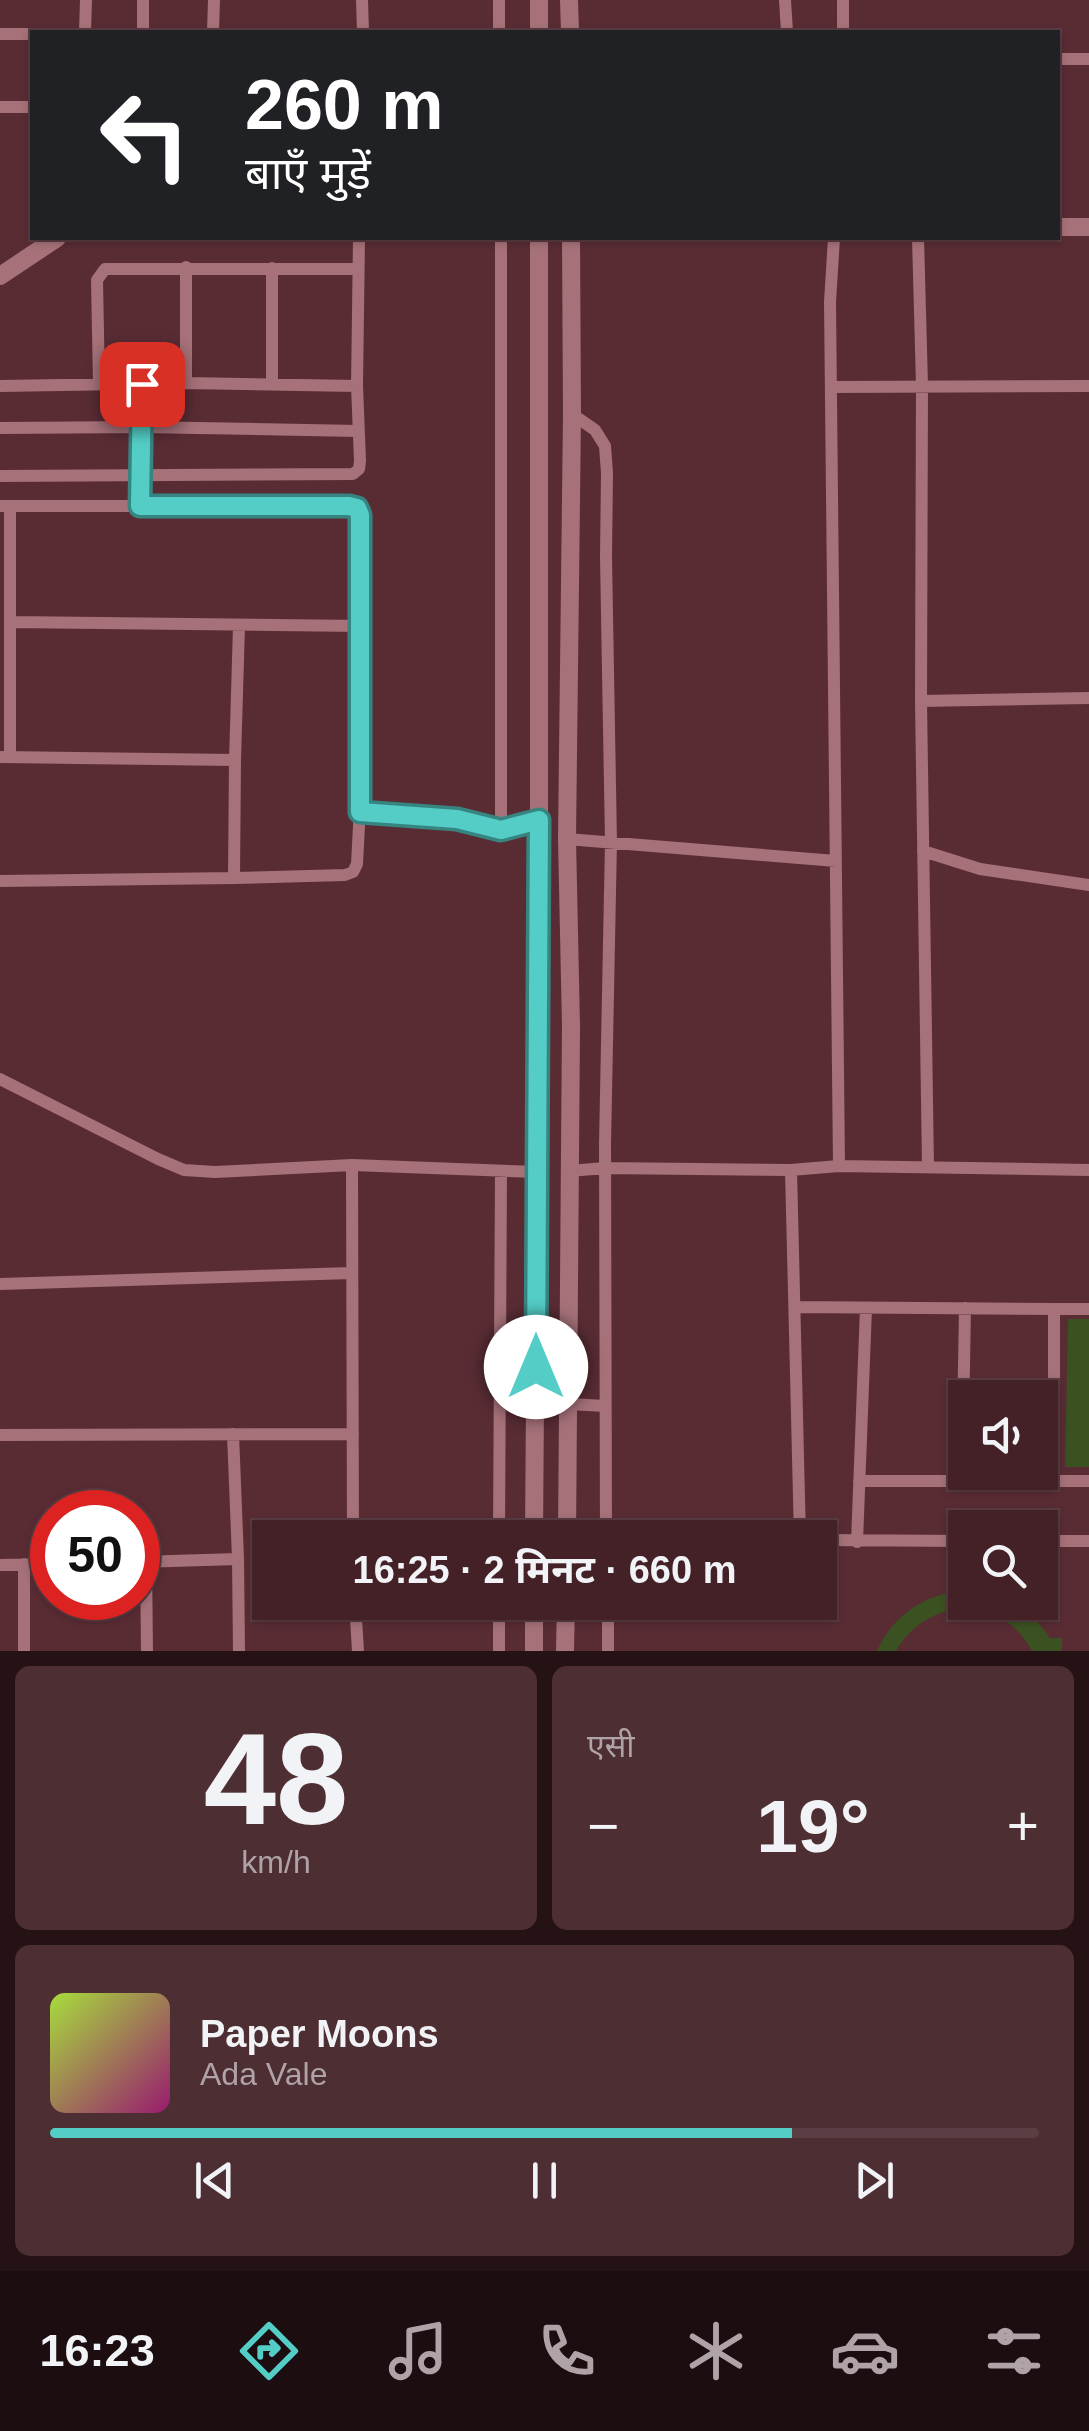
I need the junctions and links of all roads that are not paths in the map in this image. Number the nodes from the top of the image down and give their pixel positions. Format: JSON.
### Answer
{"nodes":[{"id":1,"x":86,"y":0,"type":"edge"},
{"id":2,"x":143,"y":0,"type":"edge"},
{"id":3,"x":214,"y":0,"type":"edge"},
{"id":4,"x":362,"y":0,"type":"edge"},
{"id":5,"x":499,"y":0,"type":"edge"},
{"id":6,"x":539,"y":0,"type":"edge"},
{"id":7,"x":570,"y":0,"type":"edge"},
{"id":8,"x":786,"y":0,"type":"edge"},
{"id":9,"x":843,"y":0,"type":"edge"},
{"id":10,"x":85,"y":30,"type":"edge"},
{"id":11,"x":143,"y":30,"type":"edge"},
{"id":12,"x":214,"y":30,"type":"edge"},
{"id":13,"x":364,"y":30,"type":"edge"},
{"id":14,"x":500,"y":30,"type":"edge"},
{"id":15,"x":539,"y":30,"type":"edge"},
{"id":16,"x":570,"y":30,"type":"edge"},
{"id":17,"x":786,"y":30,"type":"edge"},
{"id":18,"x":843,"y":30,"type":"edge"},
{"id":19,"x":0,"y":34,"type":"edge"},
{"id":20,"x":30,"y":34,"type":"edge"},
{"id":21,"x":1060,"y":59,"type":"edge"},
{"id":22,"x":1089,"y":59,"type":"edge"},
{"id":23,"x":0,"y":107,"type":"edge"},
{"id":24,"x":30,"y":107,"type":"edge"},
{"id":25,"x":1060,"y":227,"type":"edge"},
{"id":26,"x":1089,"y":227,"type":"edge"},
{"id":27,"x":54,"y":240,"type":"edge"},
{"id":28,"x":359,"y":240,"type":"edge"},
{"id":29,"x":501,"y":240,"type":"edge"},
{"id":30,"x":539,"y":240,"type":"edge"},
{"id":31,"x":570,"y":240,"type":"edge"},
{"id":32,"x":834,"y":240,"type":"edge"},
{"id":33,"x":918,"y":240,"type":"edge"},
{"id":34,"x":186,"y":268,"type":"junction"},
{"id":35,"x":272,"y":268,"type":"junction"},
{"id":36,"x":358,"y":269,"type":"junction"},
{"id":37,"x":0,"y":276,"type":"edge"},
{"id":38,"x":186,"y":383,"type":"junction"},
{"id":39,"x":99,"y":384,"type":"junction"},
{"id":40,"x":142,"y":384,"type":"junction"},
{"id":41,"x":272,"y":385,"type":"junction"},
{"id":42,"x":922,"y":385,"type":"junction"},
{"id":43,"x":0,"y":386,"type":"edge"},
{"id":44,"x":357,"y":386,"type":"junction"},
{"id":45,"x":1089,"y":386,"type":"edge"},
{"id":46,"x":831,"y":387,"type":"junction"},
{"id":47,"x":572,"y":414,"type":"junction"},
{"id":48,"x":141,"y":427,"type":"junction"},
{"id":49,"x":0,"y":428,"type":"edge"},
{"id":50,"x":358,"y":432,"type":"junction"},
{"id":51,"x":0,"y":476,"type":"edge"},
{"id":52,"x":141,"y":477,"type":"junction"},
{"id":53,"x":5,"y":506,"type":"edge"},
{"id":54,"x":140,"y":506,"type":"junction"},
{"id":55,"x":11,"y":622,"type":"junction"},
{"id":56,"x":240,"y":626,"type":"junction"},
{"id":57,"x":361,"y":626,"type":"junction"},
{"id":58,"x":1089,"y":698,"type":"edge"},
{"id":59,"x":921,"y":701,"type":"junction"},
{"id":60,"x":5,"y":757,"type":"edge"},
{"id":61,"x":234,"y":760,"type":"junction"},
{"id":62,"x":360,"y":812,"type":"junction"},
{"id":63,"x":539,"y":820,"type":"junction"},
{"id":64,"x":501,"y":830,"type":"junction"},
{"id":65,"x":567,"y":838,"type":"junction"},
{"id":66,"x":611,"y":842,"type":"junction"},
{"id":67,"x":923,"y":850,"type":"junction"},
{"id":68,"x":836,"y":862,"type":"junction"},
{"id":69,"x":234,"y":878,"type":"junction"},
{"id":70,"x":0,"y":881,"type":"edge"},
{"id":71,"x":1089,"y":885,"type":"edge"},
{"id":72,"x":0,"y":1079,"type":"edge"},
{"id":73,"x":352,"y":1165,"type":"junction"},
{"id":74,"x":839,"y":1166,"type":"junction"},
{"id":75,"x":928,"y":1167,"type":"junction"},
{"id":76,"x":605,"y":1168,"type":"junction"},
{"id":77,"x":791,"y":1170,"type":"junction"},
{"id":78,"x":1089,"y":1170,"type":"edge"},
{"id":79,"x":501,"y":1171,"type":"junction"},
{"id":80,"x":569,"y":1171,"type":"junction"},
{"id":81,"x":537,"y":1172,"type":"junction"},
{"id":82,"x":352,"y":1273,"type":"junction"},
{"id":83,"x":0,"y":1284,"type":"edge"},
{"id":84,"x":796,"y":1307,"type":"junction"},
{"id":85,"x":866,"y":1308,"type":"junction"},
{"id":86,"x":965,"y":1308,"type":"junction"},
{"id":87,"x":1054,"y":1309,"type":"junction"},
{"id":88,"x":1089,"y":1309,"type":"edge"},
{"id":89,"x":964,"y":1380,"type":"edge"},
{"id":90,"x":1054,"y":1380,"type":"edge"},
{"id":91,"x":568,"y":1404,"type":"junction"},
{"id":92,"x":536,"y":1406,"type":"junction"},
{"id":93,"x":605,"y":1406,"type":"junction"},
{"id":94,"x":233,"y":1434,"type":"junction"},
{"id":95,"x":353,"y":1434,"type":"junction"},
{"id":96,"x":0,"y":1435,"type":"edge"},
{"id":97,"x":859,"y":1481,"type":"junction"},
{"id":98,"x":948,"y":1481,"type":"edge"},
{"id":99,"x":1058,"y":1481,"type":"edge"},
{"id":100,"x":1089,"y":1481,"type":"edge"},
{"id":101,"x":354,"y":1520,"type":"edge"},
{"id":102,"x":499,"y":1520,"type":"edge"},
{"id":103,"x":534,"y":1520,"type":"edge"},
{"id":104,"x":566,"y":1520,"type":"edge"},
{"id":105,"x":606,"y":1520,"type":"edge"},
{"id":106,"x":800,"y":1520,"type":"edge"},
{"id":107,"x":837,"y":1541,"type":"edge"},
{"id":108,"x":1058,"y":1541,"type":"edge"},
{"id":109,"x":1089,"y":1541,"type":"edge"},
{"id":110,"x":857,"y":1542,"type":"junction"},
{"id":111,"x":948,"y":1542,"type":"edge"},
{"id":112,"x":238,"y":1560,"type":"junction"},
{"id":113,"x":160,"y":1562,"type":"edge"},
{"id":114,"x":24,"y":1564,"type":"junction"},
{"id":115,"x":30,"y":1564,"type":"edge"},
{"id":116,"x":0,"y":1565,"type":"edge"},
{"id":117,"x":145,"y":1620,"type":"edge"},
{"id":118,"x":356,"y":1620,"type":"edge"},
{"id":119,"x":499,"y":1620,"type":"edge"},
{"id":120,"x":534,"y":1620,"type":"edge"},
{"id":121,"x":566,"y":1620,"type":"edge"},
{"id":122,"x":608,"y":1620,"type":"edge"},
{"id":123,"x":24,"y":1651,"type":"edge"},
{"id":124,"x":147,"y":1651,"type":"edge"},
{"id":125,"x":239,"y":1651,"type":"edge"},
{"id":126,"x":358,"y":1651,"type":"edge"},
{"id":127,"x":499,"y":1651,"type":"edge"},
{"id":128,"x":534,"y":1651,"type":"edge"},
{"id":129,"x":566,"y":1651,"type":"edge"},
{"id":130,"x":608,"y":1651,"type":"edge"}],
"edges":[{"from":1,"to":10,"type":"street"},
{"from":2,"to":11,"type":"street"},
{"from":3,"to":12,"type":"street"},
{"from":4,"to":13,"type":"street"},
{"from":5,"to":14,"type":"street"},
{"from":6,"to":15,"type":"main road"},
{"from":7,"to":16,"type":"main road"},
{"from":8,"to":17,"type":"street"},
{"from":9,"to":18,"type":"street"},
{"from":19,"to":20,"type":"street"},
{"from":21,"to":22,"type":"street"},
{"from":23,"to":24,"type":"street"},
{"from":25,"to":26,"type":"main road"},
{"from":27,"to":37,"type":"main road"},
{"from":28,"to":36,"type":"street"},
{"from":29,"to":64,"type":"street"},
{"from":30,"to":63,"type":"main road"},
{"from":31,"to":47,"type":"main road"},
{"from":32,"to":46,"type":"street"},
{"from":33,"to":42,"type":"street"},
{"from":34,"to":35,"type":"street"},
{"from":34,"to":38,"type":"street"},
{"from":34,"to":39,"type":"street"},
{"from":35,"to":36,"type":"street"},
{"from":35,"to":41,"type":"street"},
{"from":36,"to":44,"type":"street"},
{"from":38,"to":40,"type":"street"},
{"from":38,"to":41,"type":"street"},
{"from":39,"to":40,"type":"street"},
{"from":39,"to":43,"type":"street"},
{"from":40,"to":48,"type":"street"},
{"from":41,"to":44,"type":"street"},
{"from":42,"to":45,"type":"street"},
{"from":42,"to":46,"type":"street"},
{"from":42,"to":59,"type":"street"},
{"from":44,"to":50,"type":"street"},
{"from":46,"to":68,"type":"street"},
{"from":47,"to":65,"type":"main road"},
{"from":47,"to":66,"type":"street"},
{"from":48,"to":49,"type":"street"},
{"from":48,"to":50,"type":"street"},
{"from":48,"to":52,"type":"street"},
{"from":50,"to":52,"type":"street"},
{"from":51,"to":52,"type":"street"},
{"from":52,"to":54,"type":"street"},
{"from":53,"to":54,"type":"street"},
{"from":53,"to":55,"type":"street"},
{"from":54,"to":57,"type":"street"},
{"from":55,"to":56,"type":"street"},
{"from":55,"to":60,"type":"street"},
{"from":56,"to":57,"type":"street"},
{"from":56,"to":61,"type":"street"},
{"from":57,"to":62,"type":"street"},
{"from":58,"to":59,"type":"street"},
{"from":59,"to":67,"type":"street"},
{"from":60,"to":61,"type":"street"},
{"from":61,"to":69,"type":"street"},
{"from":62,"to":64,"type":"street"},
{"from":62,"to":69,"type":"street"},
{"from":63,"to":64,"type":"street"},
{"from":63,"to":81,"type":"main road"},
{"from":65,"to":66,"type":"street"},
{"from":65,"to":80,"type":"main road"},
{"from":66,"to":68,"type":"street"},
{"from":66,"to":76,"type":"street"},
{"from":67,"to":71,"type":"street"},
{"from":67,"to":75,"type":"street"},
{"from":68,"to":74,"type":"street"},
{"from":69,"to":70,"type":"street"},
{"from":72,"to":73,"type":"street"},
{"from":73,"to":79,"type":"street"},
{"from":73,"to":82,"type":"street"},
{"from":74,"to":75,"type":"street"},
{"from":74,"to":77,"type":"street"},
{"from":75,"to":78,"type":"street"},
{"from":76,"to":77,"type":"street"},
{"from":76,"to":80,"type":"street"},
{"from":76,"to":93,"type":"street"},
{"from":77,"to":84,"type":"street"},
{"from":79,"to":81,"type":"street"},
{"from":79,"to":102,"type":"street"},
{"from":80,"to":81,"type":"main road"},
{"from":80,"to":91,"type":"main road"},
{"from":81,"to":92,"type":"main road"},
{"from":82,"to":83,"type":"street"},
{"from":82,"to":95,"type":"street"},
{"from":84,"to":85,"type":"street"},
{"from":84,"to":106,"type":"street"},
{"from":85,"to":86,"type":"street"},
{"from":85,"to":97,"type":"street"},
{"from":86,"to":87,"type":"street"},
{"from":86,"to":89,"type":"street"},
{"from":87,"to":88,"type":"street"},
{"from":87,"to":90,"type":"street"},
{"from":91,"to":92,"type":"main road"},
{"from":91,"to":93,"type":"street"},
{"from":91,"to":104,"type":"main road"},
{"from":92,"to":103,"type":"main road"},
{"from":93,"to":105,"type":"street"},
{"from":94,"to":95,"type":"street"},
{"from":94,"to":96,"type":"street"},
{"from":94,"to":112,"type":"street"},
{"from":95,"to":101,"type":"street"},
{"from":97,"to":98,"type":"street"},
{"from":97,"to":110,"type":"street"},
{"from":99,"to":100,"type":"street"},
{"from":107,"to":110,"type":"street"},
{"from":108,"to":109,"type":"street"},
{"from":110,"to":111,"type":"street"},
{"from":112,"to":113,"type":"street"},
{"from":112,"to":125,"type":"street"},
{"from":114,"to":115,"type":"street"},
{"from":114,"to":116,"type":"street"},
{"from":114,"to":123,"type":"street"},
{"from":117,"to":124,"type":"street"},
{"from":118,"to":126,"type":"street"},
{"from":119,"to":127,"type":"street"},
{"from":120,"to":128,"type":"main road"},
{"from":121,"to":129,"type":"main road"},
{"from":122,"to":130,"type":"street"}]}
